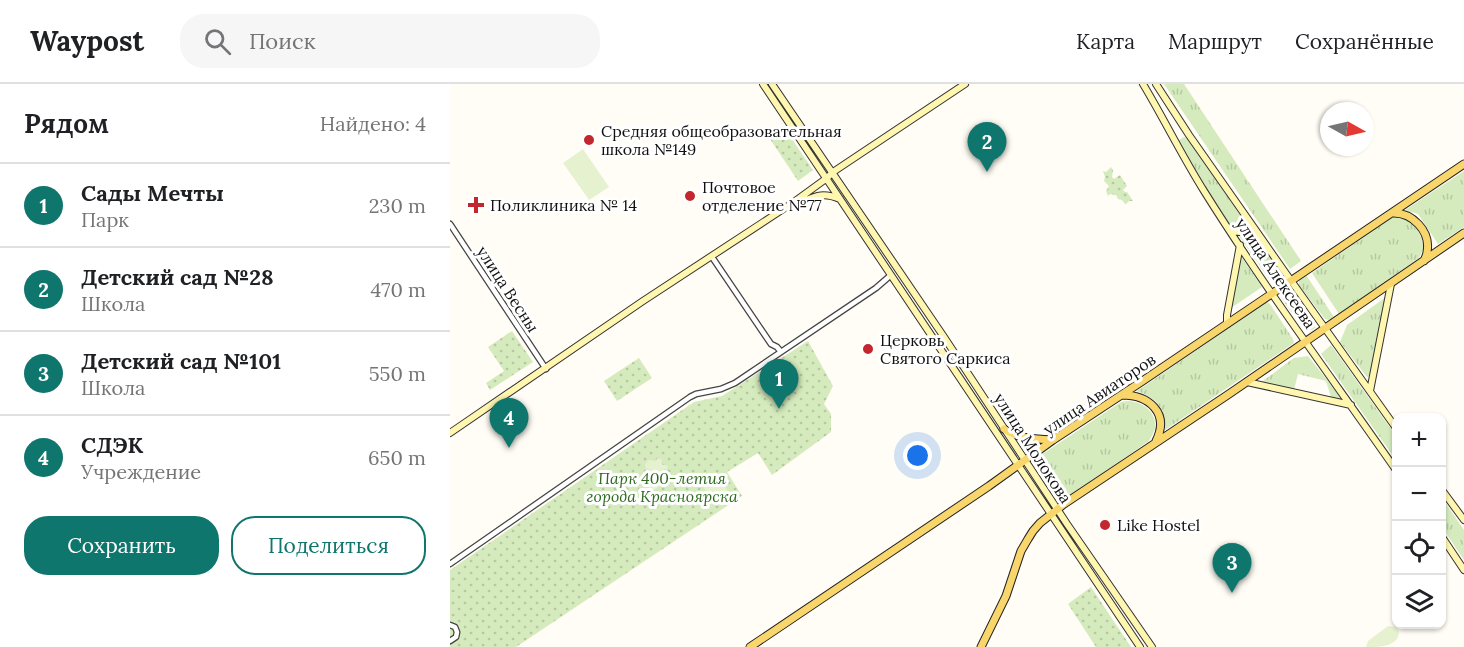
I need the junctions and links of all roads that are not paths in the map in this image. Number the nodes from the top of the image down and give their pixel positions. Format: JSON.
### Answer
{"nodes":[{"id":1,"x":763,"y":84,"type":"edge"},
{"id":2,"x":772,"y":84,"type":"edge"},
{"id":3,"x":965,"y":84,"type":"edge"},
{"id":4,"x":1143,"y":84,"type":"edge"},
{"id":5,"x":1156,"y":84,"type":"edge"},
{"id":6,"x":1189,"y":135,"type":"junction"},
{"id":7,"x":1175,"y":143,"type":"junction"},
{"id":8,"x":1464,"y":164,"type":"edge"},
{"id":9,"x":832,"y":172,"type":"junction"},
{"id":10,"x":827,"y":178,"type":"junction"},
{"id":11,"x":841,"y":200,"type":"junction"},
{"id":12,"x":787,"y":207,"type":"junction"},
{"id":13,"x":1390,"y":213,"type":"junction"},
{"id":14,"x":1247,"y":217,"type":"junction"},
{"id":15,"x":450,"y":224,"type":"edge"},
{"id":16,"x":1231,"y":231,"type":"junction"},
{"id":17,"x":1464,"y":233,"type":"edge"},
{"id":18,"x":1240,"y":245,"type":"junction"},
{"id":19,"x":712,"y":257,"type":"junction"},
{"id":20,"x":1424,"y":261,"type":"junction"},
{"id":21,"x":891,"y":275,"type":"junction"},
{"id":22,"x":1292,"y":281,"type":"junction"},
{"id":23,"x":1391,"y":284,"type":"junction"},
{"id":24,"x":1273,"y":294,"type":"junction"},
{"id":25,"x":1227,"y":324,"type":"junction"},
{"id":26,"x":1325,"y":329,"type":"junction"},
{"id":27,"x":1306,"y":342,"type":"junction"},
{"id":28,"x":779,"y":350,"type":"junction"},
{"id":29,"x":546,"y":369,"type":"junction"},
{"id":30,"x":1247,"y":382,"type":"junction"},
{"id":31,"x":1370,"y":391,"type":"junction"},
{"id":32,"x":1122,"y":395,"type":"junction"},
{"id":33,"x":1351,"y":405,"type":"junction"},
{"id":34,"x":1392,"y":422,"type":"edge"},
{"id":35,"x":1004,"y":429,"type":"junction"},
{"id":36,"x":450,"y":433,"type":"edge"},
{"id":37,"x":1053,"y":440,"type":"junction"},
{"id":38,"x":1154,"y":443,"type":"junction"},
{"id":39,"x":1025,"y":460,"type":"junction"},
{"id":40,"x":1018,"y":465,"type":"junction"},
{"id":41,"x":1394,"y":467,"type":"edge"},
{"id":42,"x":1446,"y":495,"type":"edge"},
{"id":43,"x":1057,"y":509,"type":"junction"},
{"id":44,"x":1050,"y":515,"type":"junction"},
{"id":45,"x":1464,"y":520,"type":"edge"},
{"id":46,"x":1446,"y":543,"type":"edge"},
{"id":47,"x":450,"y":564,"type":"edge"},
{"id":48,"x":1464,"y":570,"type":"edge"},
{"id":49,"x":450,"y":625,"type":"edge"},
{"id":50,"x":450,"y":640,"type":"edge"},
{"id":51,"x":750,"y":647,"type":"edge"},
{"id":52,"x":981,"y":647,"type":"edge"},
{"id":53,"x":1140,"y":647,"type":"edge"},
{"id":54,"x":1152,"y":647,"type":"edge"}],
"edges":[{"from":1,"to":10,"type":"street","name":"улица Молокова"},
{"from":2,"to":9,"type":"street","name":"улица Молокова"},
{"from":3,"to":9,"type":"street"},
{"from":4,"to":7,"type":"street","name":"улица Алексеева"},
{"from":5,"to":6,"type":"street","name":"улица Алексеева"},
{"from":6,"to":7,"type":"street"},
{"from":6,"to":14,"type":"street","name":"улица Алексеева"},
{"from":7,"to":16,"type":"street","name":"улица Алексеева"},
{"from":8,"to":13,"type":"main road","name":"улица Авиаторов"},
{"from":9,"to":10,"type":"street"},
{"from":9,"to":35,"type":"street","name":"улица Молокова"},
{"from":10,"to":11,"type":"street","name":"улица Молокова"},
{"from":10,"to":12,"type":"street"},
{"from":11,"to":12,"type":"street"},
{"from":11,"to":21,"type":"street","name":"улица Молокова"},
{"from":12,"to":19,"type":"street"},
{"from":13,"to":20,"type":"main road"},
{"from":13,"to":22,"type":"main road","name":"улица Авиаторов"},
{"from":14,"to":16,"type":"street"},
{"from":14,"to":22,"type":"street","name":"улица Алексеева"},
{"from":15,"to":29,"type":"street","name":"улица Весны"},
{"from":16,"to":18,"type":"street","name":"улица Алексеева"},
{"from":17,"to":20,"type":"main road"},
{"from":18,"to":24,"type":"street","name":"улица Алексеева"},
{"from":18,"to":25,"type":"street"},
{"from":19,"to":28,"type":"street"},
{"from":19,"to":29,"type":"street"},
{"from":20,"to":23,"type":"main road"},
{"from":21,"to":28,"type":"street"},
{"from":21,"to":40,"type":"street","name":"улица Молокова"},
{"from":22,"to":24,"type":"main road","name":"улица Авиаторов"},
{"from":22,"to":26,"type":"street","name":"улица Алексеева"},
{"from":23,"to":26,"type":"main road"},
{"from":23,"to":31,"type":"street"},
{"from":24,"to":25,"type":"main road","name":"улица Авиаторов"},
{"from":24,"to":27,"type":"street","name":"улица Алексеева"},
{"from":25,"to":32,"type":"main road","name":"улица Авиаторов"},
{"from":26,"to":27,"type":"main road"},
{"from":26,"to":31,"type":"street","name":"улица Алексеева"},
{"from":27,"to":30,"type":"main road"},
{"from":27,"to":33,"type":"street","name":"улица Алексеева"},
{"from":28,"to":47,"type":"street"},
{"from":29,"to":36,"type":"street"},
{"from":30,"to":33,"type":"street"},
{"from":30,"to":38,"type":"main road"},
{"from":31,"to":34,"type":"street","name":"улица Алексеева"},
{"from":32,"to":37,"type":"main road","name":"улица Авиаторов"},
{"from":32,"to":38,"type":"main road"},
{"from":33,"to":41,"type":"street","name":"улица Алексеева"},
{"from":35,"to":37,"type":"main road"},
{"from":35,"to":39,"type":"street","name":"улица Молокова"},
{"from":37,"to":39,"type":"main road","name":"улица Авиаторов"},
{"from":38,"to":43,"type":"main road"},
{"from":39,"to":40,"type":"main road","name":"улица Авиаторов"},
{"from":39,"to":43,"type":"street","name":"улица Молокова"},
{"from":40,"to":44,"type":"street","name":"улица Молокова"},
{"from":40,"to":51,"type":"main road","name":"улица Авиаторов"},
{"from":42,"to":45,"type":"street"},
{"from":43,"to":44,"type":"main road"},
{"from":43,"to":54,"type":"street","name":"улица Молокова"},
{"from":44,"to":52,"type":"main road"},
{"from":44,"to":53,"type":"street","name":"улица Молокова"},
{"from":46,"to":48,"type":"street"},
{"from":49,"to":50,"type":"street"}]}
